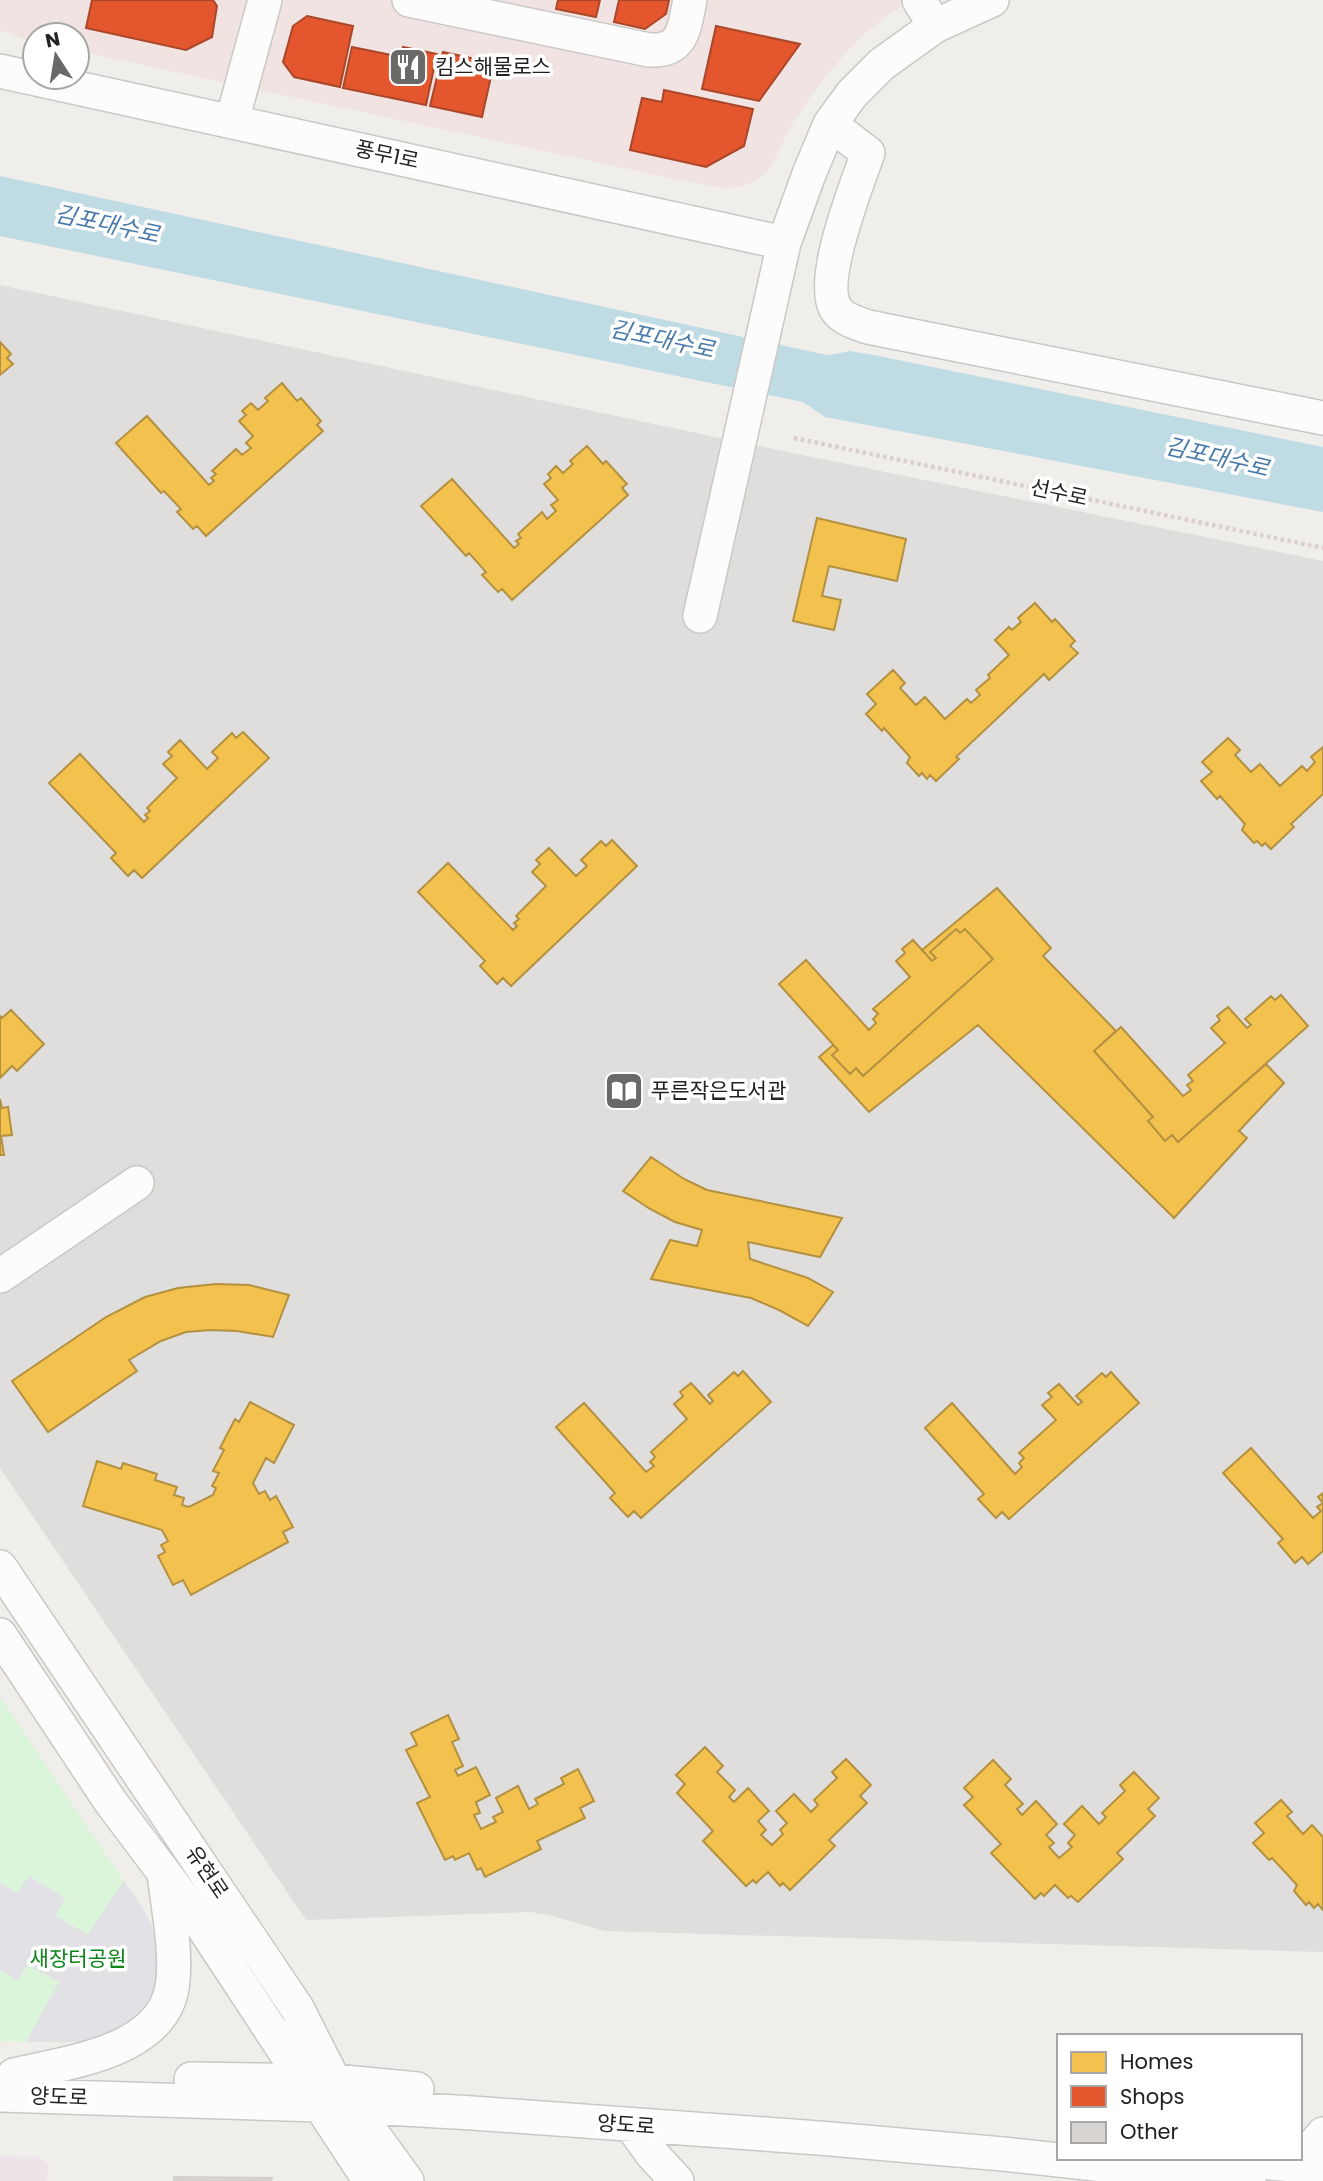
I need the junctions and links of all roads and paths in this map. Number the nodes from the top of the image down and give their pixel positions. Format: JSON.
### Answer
{"nodes":[{"id":1,"x":265,"y":0,"type":"edge"},
{"id":2,"x":409,"y":0,"type":"edge"},
{"id":3,"x":690,"y":0,"type":"edge"},
{"id":4,"x":958,"y":0,"type":"edge"},
{"id":5,"x":992,"y":0,"type":"edge"},
{"id":6,"x":927,"y":13,"type":"edge"},
{"id":7,"x":0,"y":57,"type":"edge"},
{"id":8,"x":21,"y":62,"type":"edge"},
{"id":9,"x":0,"y":71,"type":"edge"},
{"id":10,"x":91,"y":78,"type":"edge"},
{"id":11,"x":234,"y":115,"type":"junction"},
{"id":12,"x":830,"y":124,"type":"junction"},
{"id":13,"x":779,"y":241,"type":"junction"},
{"id":14,"x":1323,"y":418,"type":"edge"},
{"id":15,"x":794,"y":438,"type":"dead end"},
{"id":16,"x":1323,"y":548,"type":"edge"},
{"id":17,"x":700,"y":615,"type":"dead end"},
{"id":18,"x":137,"y":1183,"type":"dead end"},
{"id":19,"x":0,"y":1276,"type":"edge"},
{"id":20,"x":0,"y":1567,"type":"edge"},
{"id":21,"x":0,"y":1635,"type":"edge"},
{"id":22,"x":164,"y":1873,"type":"junction"},
{"id":23,"x":5,"y":2081,"type":"edge"},
{"id":24,"x":327,"y":2093,"type":"junction"},
{"id":25,"x":631,"y":2125,"type":"junction"},
{"id":26,"x":1323,"y":2134,"type":"edge"},
{"id":27,"x":1057,"y":2144,"type":"edge"},
{"id":28,"x":1242,"y":2160,"type":"edge"},
{"id":29,"x":1310,"y":2166,"type":"edge"},
{"id":30,"x":370,"y":2181,"type":"edge"},
{"id":31,"x":407,"y":2181,"type":"edge"},
{"id":32,"x":677,"y":2181,"type":"edge"},
{"id":33,"x":1249,"y":2181,"type":"edge"}],
"edges":[{"from":1,"to":11,"type":"street"},
{"from":2,"to":3,"type":"street"},
{"from":4,"to":6,"type":"street"},
{"from":5,"to":6,"type":"street"},
{"from":6,"to":12,"type":"street"},
{"from":6,"to":13,"type":"street"},
{"from":7,"to":8,"type":"street"},
{"from":9,"to":11,"type":"street","name":"풍무1로"},
{"from":10,"to":11,"type":"street","name":"풍무1로"},
{"from":11,"to":13,"type":"street","name":"풍무1로"},
{"from":12,"to":13,"type":"street"},
{"from":12,"to":14,"type":"street"},
{"from":13,"to":17,"type":"street"},
{"from":15,"to":16,"type":"path","name":"선수로"},
{"from":18,"to":19,"type":"street"},
{"from":20,"to":24,"type":"street","name":"유현로"},
{"from":21,"to":22,"type":"street","name":"유현로"},
{"from":22,"to":23,"type":"street"},
{"from":22,"to":24,"type":"street","name":"유현로"},
{"from":23,"to":24,"type":"street","name":"양도로"},
{"from":24,"to":25,"type":"street","name":"양도로"},
{"from":24,"to":27,"type":"street","name":"양도로"},
{"from":24,"to":30,"type":"street","name":"유현로"},
{"from":24,"to":31,"type":"street","name":"유현로"},
{"from":25,"to":32,"type":"street"},
{"from":25,"to":33,"type":"street","name":"양도로"},
{"from":26,"to":29,"type":"street"},
{"from":28,"to":29,"type":"street"}]}
